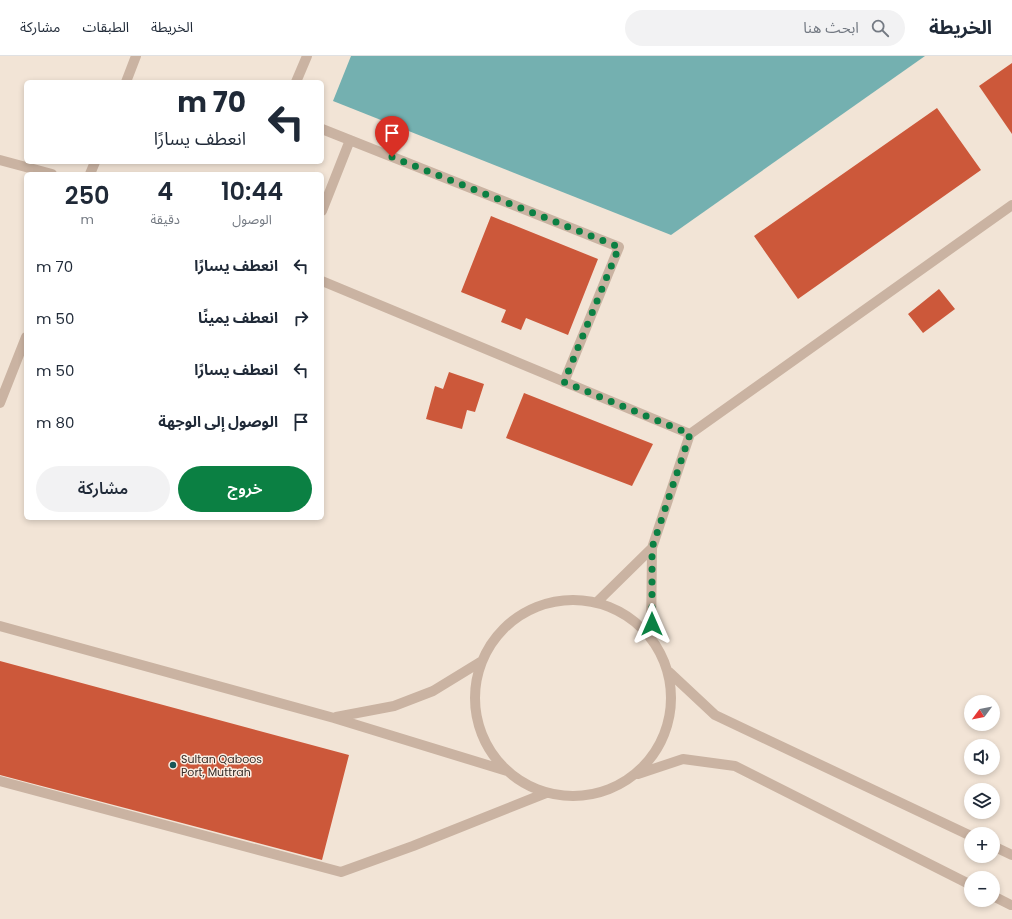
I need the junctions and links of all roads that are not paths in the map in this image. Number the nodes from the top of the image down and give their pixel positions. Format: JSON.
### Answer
{"nodes":[{"id":1,"x":136,"y":56,"type":"edge"},
{"id":2,"x":307,"y":56,"type":"edge"},
{"id":3,"x":127,"y":80,"type":"edge"},
{"id":4,"x":297,"y":80,"type":"edge"},
{"id":5,"x":324,"y":130,"type":"edge"},
{"id":6,"x":350,"y":140,"type":"junction"},
{"id":7,"x":0,"y":160,"type":"edge"},
{"id":8,"x":45,"y":172,"type":"edge"},
{"id":9,"x":1012,"y":205,"type":"edge"},
{"id":10,"x":324,"y":206,"type":"edge"},
{"id":11,"x":324,"y":282,"type":"edge"},
{"id":12,"x":24,"y":342,"type":"edge"},
{"id":13,"x":564,"y":382,"type":"junction"},
{"id":14,"x":0,"y":403,"type":"edge"},
{"id":15,"x":690,"y":434,"type":"junction"},
{"id":16,"x":652,"y":548,"type":"junction"},
{"id":17,"x":596,"y":602,"type":"junction"},
{"id":18,"x":0,"y":626,"type":"edge"},
{"id":19,"x":652,"y":639,"type":"junction"},
{"id":20,"x":482,"y":661,"type":"junction"},
{"id":21,"x":669,"y":672,"type":"junction"},
{"id":22,"x":334,"y":718,"type":"junction"},
{"id":23,"x":507,"y":771,"type":"junction"},
{"id":24,"x":634,"y":775,"type":"junction"},
{"id":25,"x":0,"y":781,"type":"edge"},
{"id":26,"x":546,"y":793,"type":"junction"},
{"id":27,"x":964,"y":833,"type":"edge"},
{"id":28,"x":1000,"y":849,"type":"edge"},
{"id":29,"x":1012,"y":855,"type":"edge"},
{"id":30,"x":964,"y":881,"type":"edge"},
{"id":31,"x":1000,"y":900,"type":"edge"},
{"id":32,"x":1011,"y":905,"type":"edge"}],
"edges":[{"from":1,"to":3,"type":"street"},
{"from":2,"to":4,"type":"street"},
{"from":5,"to":6,"type":"street"},
{"from":6,"to":10,"type":"street"},
{"from":6,"to":13,"type":"street"},
{"from":7,"to":8,"type":"street"},
{"from":9,"to":15,"type":"street"},
{"from":11,"to":13,"type":"street"},
{"from":12,"to":14,"type":"street"},
{"from":13,"to":15,"type":"street"},
{"from":15,"to":16,"type":"street"},
{"from":16,"to":17,"type":"street"},
{"from":16,"to":19,"type":"street"},
{"from":17,"to":19,"type":"street"},
{"from":17,"to":20,"type":"street"},
{"from":18,"to":22,"type":"street"},
{"from":19,"to":21,"type":"street"},
{"from":20,"to":22,"type":"street"},
{"from":20,"to":23,"type":"street"},
{"from":21,"to":24,"type":"street"},
{"from":21,"to":27,"type":"street"},
{"from":22,"to":23,"type":"street"},
{"from":23,"to":26,"type":"street"},
{"from":24,"to":26,"type":"street"},
{"from":24,"to":30,"type":"street"},
{"from":25,"to":26,"type":"street"},
{"from":28,"to":29,"type":"street"},
{"from":31,"to":32,"type":"street"}]}
